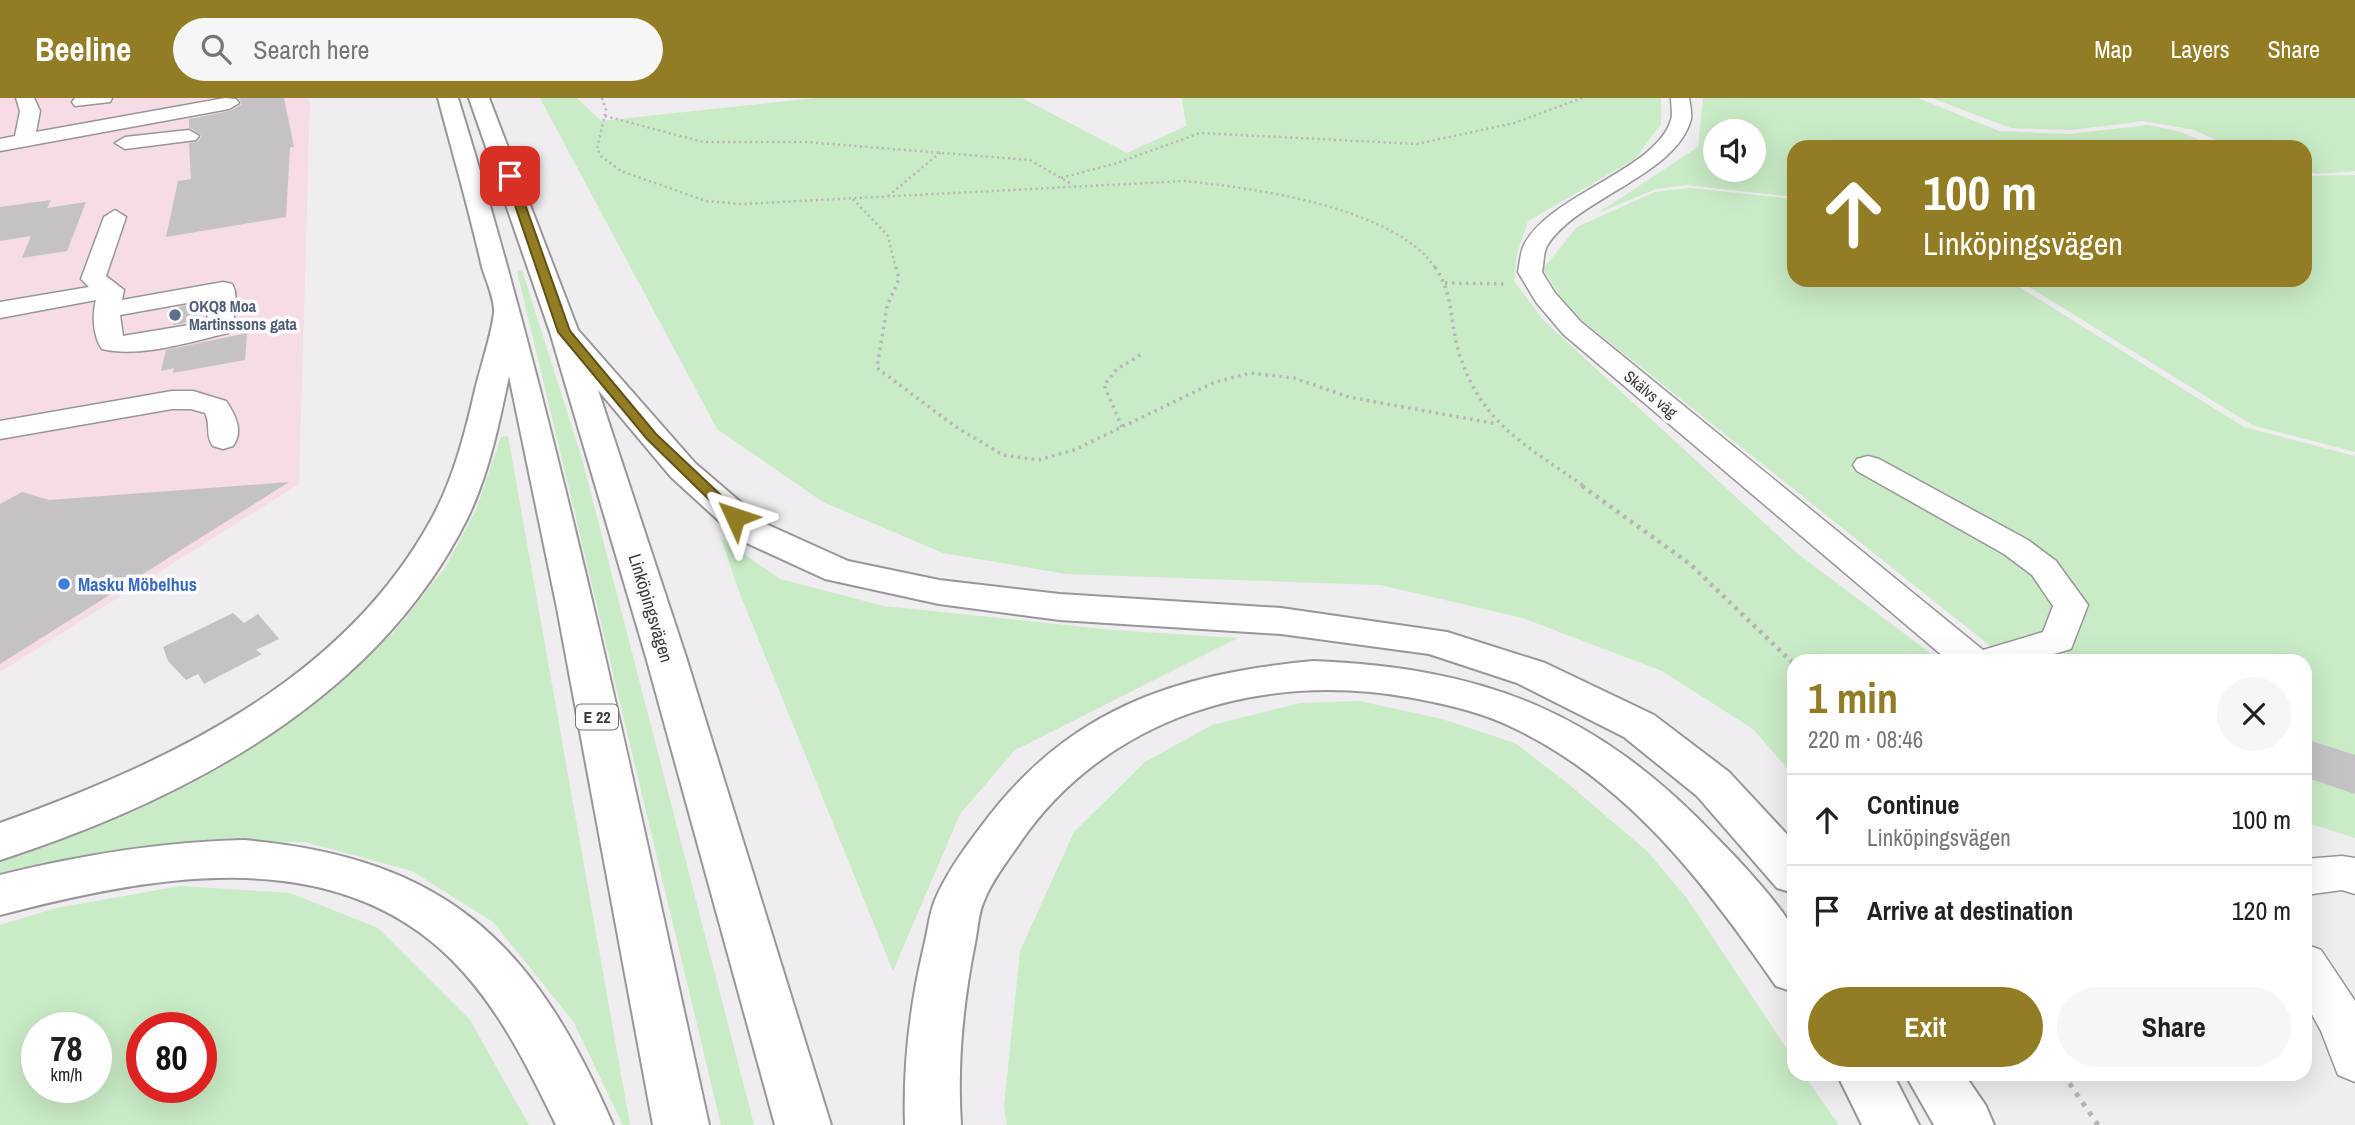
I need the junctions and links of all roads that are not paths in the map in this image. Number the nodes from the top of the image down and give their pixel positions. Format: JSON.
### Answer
{"nodes":[{"id":1,"x":25,"y":98,"type":"edge"},
{"id":2,"x":103,"y":98,"type":"edge"},
{"id":3,"x":448,"y":98,"type":"edge"},
{"id":4,"x":479,"y":98,"type":"edge"},
{"id":5,"x":1680,"y":98,"type":"edge"},
{"id":6,"x":82,"y":102,"type":"dead end"},
{"id":7,"x":229,"y":103,"type":"dead end"},
{"id":8,"x":189,"y":136,"type":"dead end"},
{"id":9,"x":24,"y":140,"type":"junction"},
{"id":10,"x":0,"y":145,"type":"edge"},
{"id":11,"x":0,"y":157,"type":"edge"},
{"id":12,"x":114,"y":217,"type":"dead end"},
{"id":13,"x":0,"y":310,"type":"edge"},
{"id":14,"x":507,"y":310,"type":"junction"},
{"id":15,"x":564,"y":332,"type":"junction"},
{"id":16,"x":0,"y":430,"type":"edge"},
{"id":17,"x":223,"y":440,"type":"dead end"},
{"id":18,"x":1868,"y":465,"type":"dead end"},
{"id":19,"x":1964,"y":654,"type":"edge"},
{"id":20,"x":2010,"y":654,"type":"edge"},
{"id":21,"x":0,"y":842,"type":"edge"},
{"id":22,"x":1787,"y":866,"type":"edge"},
{"id":23,"x":2312,"y":876,"type":"edge"},
{"id":24,"x":2355,"y":876,"type":"edge"},
{"id":25,"x":0,"y":895,"type":"edge"},
{"id":26,"x":1787,"y":961,"type":"edge"},
{"id":27,"x":2312,"y":974,"type":"edge"},
{"id":28,"x":2355,"y":1059,"type":"edge"},
{"id":29,"x":1868,"y":1081,"type":"edge"},
{"id":30,"x":1937,"y":1081,"type":"edge"},
{"id":31,"x":585,"y":1125,"type":"edge"},
{"id":32,"x":681,"y":1125,"type":"edge"},
{"id":33,"x":803,"y":1125,"type":"edge"},
{"id":34,"x":933,"y":1125,"type":"edge"},
{"id":35,"x":1891,"y":1125,"type":"edge"},
{"id":36,"x":1966,"y":1125,"type":"edge"}],
"edges":[{"from":1,"to":9,"type":"street"},
{"from":2,"to":6,"type":"street"},
{"from":3,"to":14,"type":"highway","number":"E 22"},
{"from":4,"to":15,"type":"highway","name":"Linköpingsvägen"},
{"from":5,"to":19,"type":"street","name":"Skälvs väg"},
{"from":7,"to":9,"type":"street"},
{"from":8,"to":11,"type":"street"},
{"from":9,"to":10,"type":"street"},
{"from":12,"to":13,"type":"street"},
{"from":14,"to":21,"type":"highway"},
{"from":14,"to":32,"type":"highway","number":"E 22"},
{"from":15,"to":22,"type":"highway"},
{"from":15,"to":33,"type":"highway","name":"Linköpingsvägen"},
{"from":16,"to":17,"type":"street"},
{"from":18,"to":20,"type":"street"},
{"from":23,"to":24,"type":"street"},
{"from":25,"to":31,"type":"highway"},
{"from":26,"to":34,"type":"highway"},
{"from":27,"to":28,"type":"street"},
{"from":29,"to":35,"type":"highway"},
{"from":30,"to":36,"type":"highway"}]}
